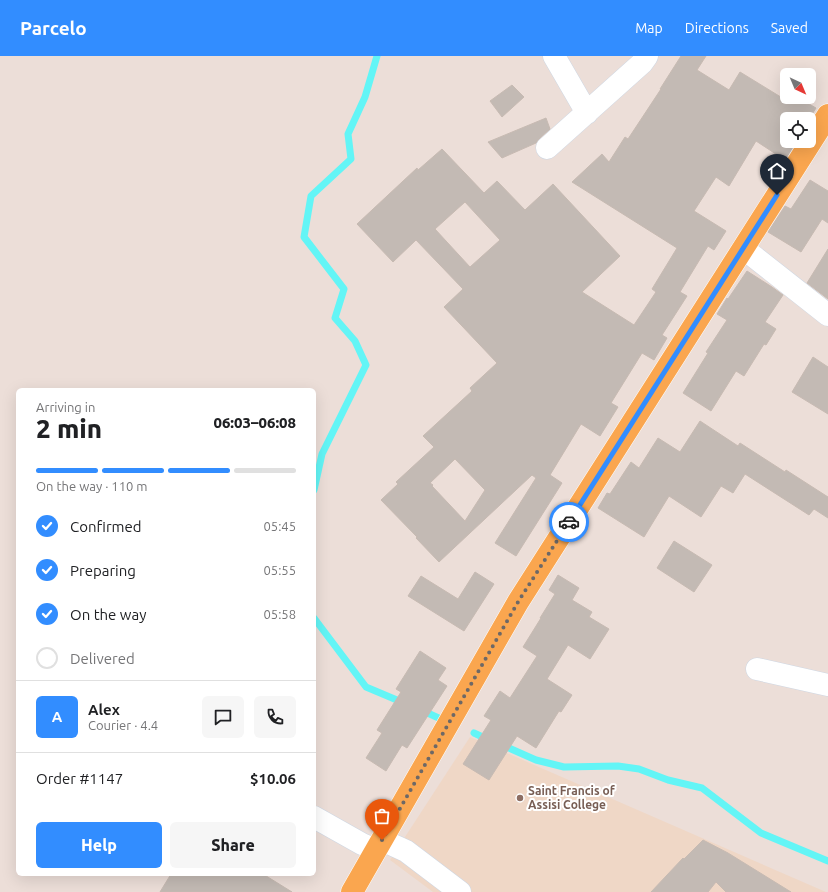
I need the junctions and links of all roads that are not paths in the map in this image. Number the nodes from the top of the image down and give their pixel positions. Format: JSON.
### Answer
{"nodes":[{"id":1,"x":554,"y":56,"type":"edge"},
{"id":2,"x":647,"y":56,"type":"edge"},
{"id":3,"x":587,"y":113,"type":"junction"},
{"id":4,"x":828,"y":115,"type":"edge"},
{"id":5,"x":547,"y":148,"type":"dead end"},
{"id":6,"x":743,"y":248,"type":"junction"},
{"id":7,"x":828,"y":315,"type":"edge"},
{"id":8,"x":757,"y":669,"type":"dead end"},
{"id":9,"x":828,"y":685,"type":"edge"},
{"id":10,"x":316,"y":818,"type":"edge"},
{"id":11,"x":379,"y":845,"type":"junction"},
{"id":12,"x":352,"y":892,"type":"edge"},
{"id":13,"x":460,"y":892,"type":"edge"}],
"edges":[{"from":1,"to":3,"type":"street"},
{"from":2,"to":3,"type":"street"},
{"from":3,"to":5,"type":"street"},
{"from":4,"to":6,"type":"main road"},
{"from":6,"to":7,"type":"street"},
{"from":6,"to":11,"type":"main road"},
{"from":8,"to":9,"type":"street"},
{"from":10,"to":11,"type":"street"},
{"from":11,"to":12,"type":"main road"},
{"from":11,"to":13,"type":"street"}]}
